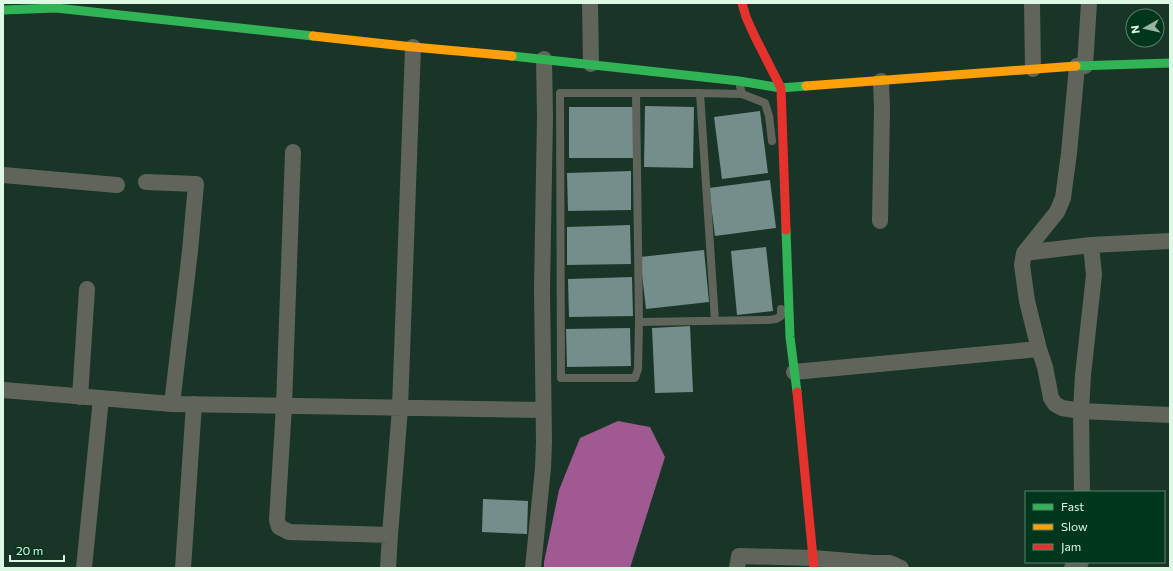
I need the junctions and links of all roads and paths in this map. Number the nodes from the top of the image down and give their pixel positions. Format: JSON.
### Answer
{"nodes":[{"id":1,"x":590,"y":3,"type":"edge"},
{"id":2,"x":742,"y":3,"type":"edge"},
{"id":3,"x":1032,"y":3,"type":"edge"},
{"id":4,"x":1089,"y":3,"type":"edge"},
{"id":5,"x":57,"y":6,"type":"edge"},
{"id":6,"x":3,"y":10,"type":"edge"},
{"id":7,"x":413,"y":47,"type":"junction"},
{"id":8,"x":544,"y":59,"type":"junction"},
{"id":9,"x":1170,"y":62,"type":"edge"},
{"id":10,"x":591,"y":64,"type":"junction"},
{"id":11,"x":1081,"y":66,"type":"junction"},
{"id":12,"x":1033,"y":70,"type":"junction"},
{"id":13,"x":739,"y":81,"type":"junction"},
{"id":14,"x":881,"y":81,"type":"junction"},
{"id":15,"x":781,"y":88,"type":"junction"},
{"id":16,"x":636,"y":93,"type":"junction"},
{"id":17,"x":700,"y":93,"type":"junction"},
{"id":18,"x":742,"y":94,"type":"junction"},
{"id":19,"x":773,"y":151,"type":"dead end"},
{"id":20,"x":293,"y":152,"type":"dead end"},
{"id":21,"x":3,"y":176,"type":"edge"},
{"id":22,"x":146,"y":182,"type":"dead end"},
{"id":23,"x":117,"y":185,"type":"dead end"},
{"id":24,"x":880,"y":221,"type":"dead end"},
{"id":25,"x":1170,"y":241,"type":"edge"},
{"id":26,"x":1091,"y":245,"type":"junction"},
{"id":27,"x":1024,"y":253,"type":"junction"},
{"id":28,"x":87,"y":289,"type":"dead end"},
{"id":29,"x":780,"y":300,"type":"dead end"},
{"id":30,"x":715,"y":321,"type":"junction"},
{"id":31,"x":639,"y":322,"type":"junction"},
{"id":32,"x":1039,"y":349,"type":"junction"},
{"id":33,"x":794,"y":372,"type":"junction"},
{"id":34,"x":3,"y":390,"type":"edge"},
{"id":35,"x":80,"y":397,"type":"junction"},
{"id":36,"x":101,"y":398,"type":"junction"},
{"id":37,"x":172,"y":404,"type":"junction"},
{"id":38,"x":194,"y":404,"type":"junction"},
{"id":39,"x":284,"y":406,"type":"junction"},
{"id":40,"x":400,"y":408,"type":"junction"},
{"id":41,"x":544,"y":410,"type":"junction"},
{"id":42,"x":1081,"y":411,"type":"junction"},
{"id":43,"x":1170,"y":414,"type":"edge"},
{"id":44,"x":1082,"y":491,"type":"edge"},
{"id":45,"x":390,"y":535,"type":"junction"},
{"id":46,"x":813,"y":563,"type":"edge"},
{"id":47,"x":84,"y":568,"type":"edge"},
{"id":48,"x":183,"y":568,"type":"edge"},
{"id":49,"x":388,"y":568,"type":"edge"},
{"id":50,"x":533,"y":568,"type":"edge"},
{"id":51,"x":737,"y":568,"type":"edge"},
{"id":52,"x":901,"y":568,"type":"edge"}],
"edges":[{"from":1,"to":10,"type":"street"},
{"from":2,"to":15,"type":"street"},
{"from":3,"to":12,"type":"street"},
{"from":4,"to":11,"type":"street"},
{"from":5,"to":6,"type":"street"},
{"from":5,"to":7,"type":"street"},
{"from":7,"to":8,"type":"street"},
{"from":7,"to":40,"type":"street"},
{"from":8,"to":10,"type":"street"},
{"from":8,"to":41,"type":"street"},
{"from":9,"to":11,"type":"street"},
{"from":10,"to":13,"type":"street"},
{"from":11,"to":12,"type":"street"},
{"from":11,"to":27,"type":"street"},
{"from":12,"to":14,"type":"street"},
{"from":13,"to":15,"type":"street"},
{"from":13,"to":18,"type":"lane"},
{"from":14,"to":15,"type":"street"},
{"from":14,"to":24,"type":"street"},
{"from":15,"to":33,"type":"street"},
{"from":16,"to":17,"type":"lane"},
{"from":16,"to":31,"type":"lane"},
{"from":16,"to":31,"type":"lane"},
{"from":17,"to":18,"type":"lane"},
{"from":17,"to":30,"type":"lane"},
{"from":18,"to":19,"type":"lane"},
{"from":20,"to":39,"type":"street"},
{"from":21,"to":23,"type":"street"},
{"from":22,"to":37,"type":"street"},
{"from":25,"to":26,"type":"street"},
{"from":26,"to":27,"type":"street"},
{"from":26,"to":42,"type":"street"},
{"from":27,"to":32,"type":"street"},
{"from":28,"to":35,"type":"street"},
{"from":29,"to":30,"type":"lane"},
{"from":30,"to":31,"type":"lane"},
{"from":32,"to":33,"type":"street"},
{"from":32,"to":42,"type":"street"},
{"from":33,"to":46,"type":"street"},
{"from":34,"to":35,"type":"street"},
{"from":35,"to":36,"type":"street"},
{"from":36,"to":37,"type":"street"},
{"from":36,"to":47,"type":"street"},
{"from":37,"to":38,"type":"street"},
{"from":38,"to":39,"type":"street"},
{"from":38,"to":48,"type":"street"},
{"from":39,"to":40,"type":"street"},
{"from":39,"to":45,"type":"street"},
{"from":40,"to":41,"type":"street"},
{"from":40,"to":45,"type":"street"},
{"from":41,"to":50,"type":"street"},
{"from":42,"to":43,"type":"street"},
{"from":42,"to":44,"type":"street"},
{"from":45,"to":49,"type":"street"},
{"from":46,"to":51,"type":"street"},
{"from":46,"to":52,"type":"street"}]}
